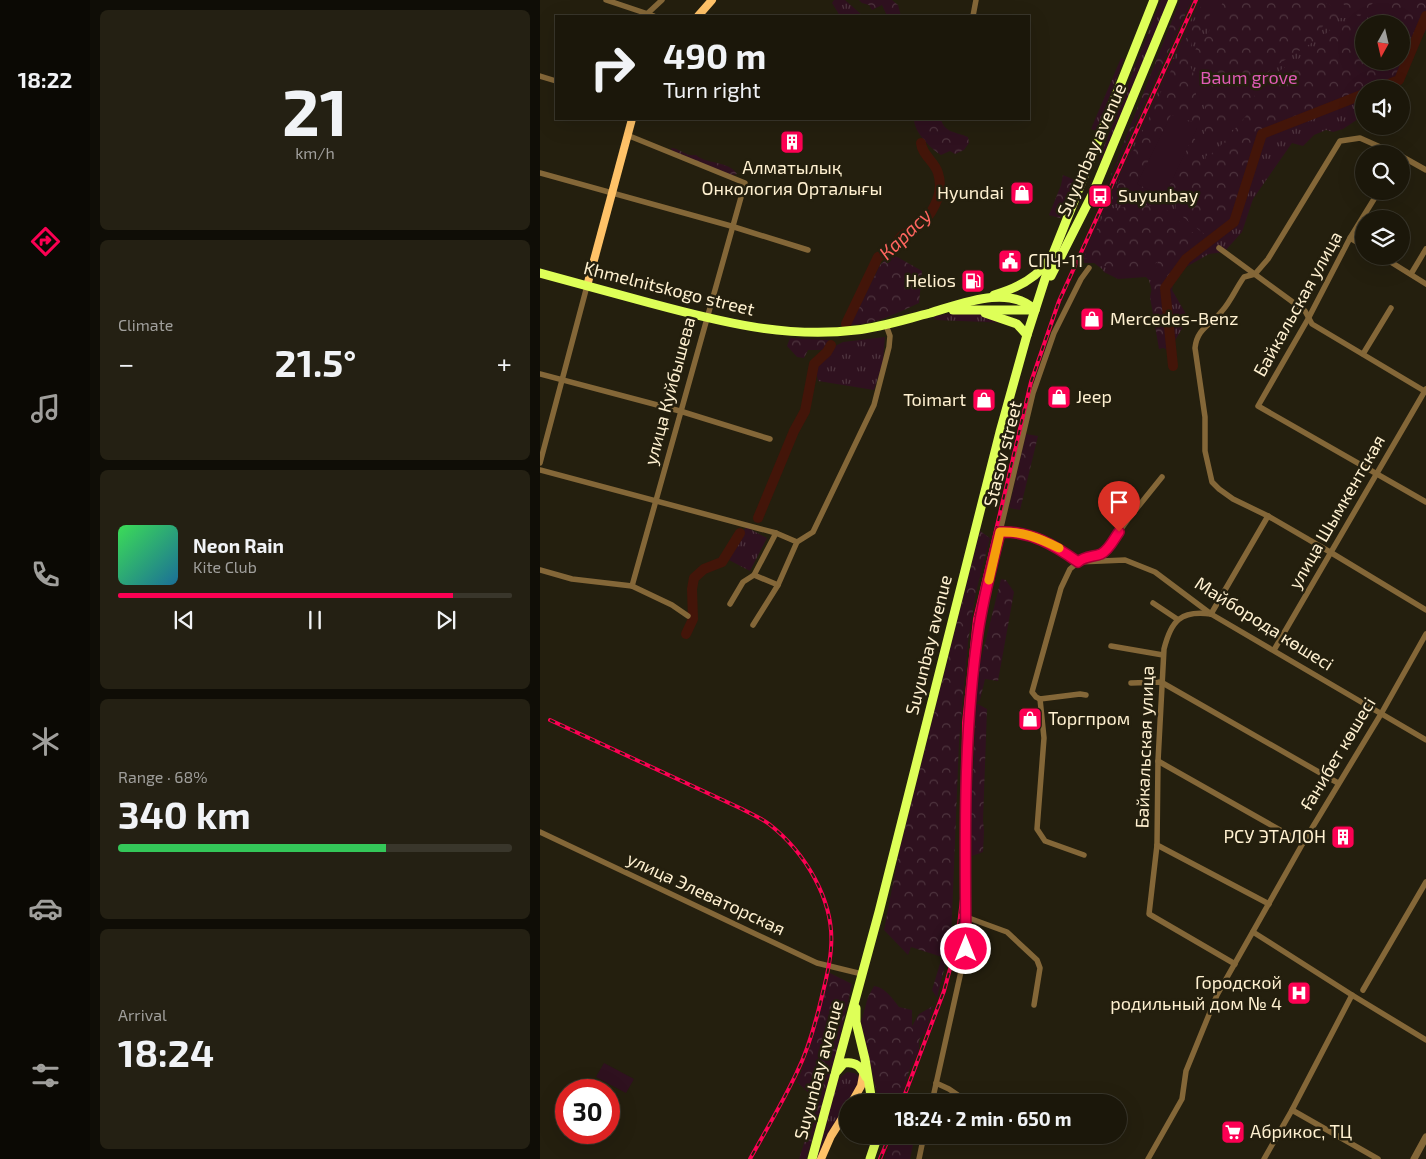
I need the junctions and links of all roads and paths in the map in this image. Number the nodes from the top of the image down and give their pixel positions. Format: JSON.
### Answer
{"nodes":[{"id":1,"x":606,"y":0,"type":"edge"},
{"id":2,"x":662,"y":0,"type":"edge"},
{"id":3,"x":712,"y":0,"type":"edge"},
{"id":4,"x":976,"y":0,"type":"edge"},
{"id":5,"x":1154,"y":0,"type":"edge"},
{"id":6,"x":1173,"y":0,"type":"edge"},
{"id":7,"x":651,"y":15,"type":"edge"},
{"id":8,"x":699,"y":15,"type":"edge"},
{"id":9,"x":972,"y":15,"type":"edge"},
{"id":10,"x":540,"y":76,"type":"edge"},
{"id":11,"x":555,"y":81,"type":"edge"},
{"id":12,"x":632,"y":120,"type":"edge"},
{"id":13,"x":627,"y":135,"type":"junction"},
{"id":14,"x":1378,"y":145,"type":"edge"},
{"id":15,"x":1410,"y":161,"type":"edge"},
{"id":16,"x":1426,"y":170,"type":"edge"},
{"id":17,"x":540,"y":174,"type":"edge"},
{"id":18,"x":612,"y":193,"type":"junction"},
{"id":19,"x":1373,"y":200,"type":"edge"},
{"id":20,"x":732,"y":226,"type":"junction"},
{"id":21,"x":1350,"y":238,"type":"junction"},
{"id":22,"x":1355,"y":241,"type":"edge"},
{"id":23,"x":1219,"y":248,"type":"dead end"},
{"id":24,"x":1426,"y":249,"type":"edge"},
{"id":25,"x":808,"y":250,"type":"dead end"},
{"id":26,"x":1053,"y":254,"type":"junction"},
{"id":27,"x":1396,"y":265,"type":"edge"},
{"id":28,"x":1089,"y":268,"type":"dead end"},
{"id":29,"x":540,"y":273,"type":"edge"},
{"id":30,"x":1255,"y":274,"type":"junction"},
{"id":31,"x":1411,"y":274,"type":"junction"},
{"id":32,"x":1426,"y":284,"type":"edge"},
{"id":33,"x":587,"y":286,"type":"junction"},
{"id":34,"x":981,"y":298,"type":"junction"},
{"id":35,"x":1391,"y":308,"type":"dead end"},
{"id":36,"x":965,"y":309,"type":"junction"},
{"id":37,"x":938,"y":310,"type":"junction"},
{"id":38,"x":1035,"y":310,"type":"junction"},
{"id":39,"x":706,"y":318,"type":"junction"},
{"id":40,"x":1308,"y":319,"type":"junction"},
{"id":41,"x":886,"y":325,"type":"junction"},
{"id":42,"x":1027,"y":334,"type":"junction"},
{"id":43,"x":1363,"y":354,"type":"junction"},
{"id":44,"x":540,"y":374,"type":"edge"},
{"id":45,"x":561,"y":379,"type":"junction"},
{"id":46,"x":1425,"y":391,"type":"edge"},
{"id":47,"x":680,"y":411,"type":"junction"},
{"id":48,"x":770,"y":439,"type":"dead end"},
{"id":49,"x":540,"y":463,"type":"edge"},
{"id":50,"x":540,"y":470,"type":"edge"},
{"id":51,"x":1376,"y":475,"type":"junction"},
{"id":52,"x":1162,"y":477,"type":"dead end"},
{"id":53,"x":656,"y":502,"type":"junction"},
{"id":54,"x":1426,"y":502,"type":"edge"},
{"id":55,"x":1268,"y":516,"type":"junction"},
{"id":56,"x":1000,"y":532,"type":"junction"},
{"id":57,"x":776,"y":533,"type":"junction"},
{"id":58,"x":797,"y":542,"type":"junction"},
{"id":59,"x":1330,"y":552,"type":"junction"},
{"id":60,"x":1078,"y":562,"type":"junction"},
{"id":61,"x":540,"y":570,"type":"edge"},
{"id":62,"x":754,"y":575,"type":"junction"},
{"id":63,"x":778,"y":585,"type":"junction"},
{"id":64,"x":632,"y":586,"type":"junction"},
{"id":65,"x":1153,"y":603,"type":"dead end"},
{"id":66,"x":730,"y":604,"type":"dead end"},
{"id":67,"x":1426,"y":610,"type":"edge"},
{"id":68,"x":1211,"y":614,"type":"junction"},
{"id":69,"x":688,"y":616,"type":"dead end"},
{"id":70,"x":1177,"y":619,"type":"junction"},
{"id":71,"x":753,"y":625,"type":"dead end"},
{"id":72,"x":1426,"y":634,"type":"edge"},
{"id":73,"x":1111,"y":646,"type":"dead end"},
{"id":74,"x":1274,"y":650,"type":"junction"},
{"id":75,"x":1163,"y":655,"type":"junction"},
{"id":76,"x":1161,"y":682,"type":"junction"},
{"id":77,"x":1131,"y":684,"type":"dead end"},
{"id":78,"x":1086,"y":695,"type":"dead end"},
{"id":79,"x":1040,"y":699,"type":"junction"},
{"id":80,"x":1381,"y":714,"type":"junction"},
{"id":81,"x":1426,"y":740,"type":"edge"},
{"id":82,"x":1158,"y":761,"type":"junction"},
{"id":83,"x":1338,"y":783,"type":"junction"},
{"id":84,"x":540,"y":832,"type":"edge"},
{"id":85,"x":1303,"y":843,"type":"junction"},
{"id":86,"x":1157,"y":845,"type":"junction"},
{"id":87,"x":1084,"y":855,"type":"dead end"},
{"id":88,"x":1426,"y":882,"type":"edge"},
{"id":89,"x":1269,"y":904,"type":"junction"},
{"id":90,"x":966,"y":917,"type":"junction"},
{"id":91,"x":1253,"y":932,"type":"junction"},
{"id":92,"x":1235,"y":964,"type":"junction"},
{"id":93,"x":862,"y":974,"type":"junction"},
{"id":94,"x":858,"y":990,"type":"junction"},
{"id":95,"x":1363,"y":990,"type":"dead end"},
{"id":96,"x":1352,"y":995,"type":"junction"},
{"id":97,"x":1034,"y":1005,"type":"dead end"},
{"id":98,"x":1426,"y":1040,"type":"edge"},
{"id":99,"x":865,"y":1059,"type":"junction"},
{"id":100,"x":864,"y":1073,"type":"junction"},
{"id":101,"x":834,"y":1078,"type":"junction"},
{"id":102,"x":936,"y":1083,"type":"junction"},
{"id":103,"x":869,"y":1084,"type":"junction"},
{"id":104,"x":857,"y":1094,"type":"edge"},
{"id":105,"x":871,"y":1094,"type":"edge"},
{"id":106,"x":934,"y":1094,"type":"edge"},
{"id":107,"x":956,"y":1094,"type":"edge"},
{"id":108,"x":1292,"y":1110,"type":"junction"},
{"id":109,"x":839,"y":1125,"type":"edge"},
{"id":110,"x":1426,"y":1137,"type":"edge"},
{"id":111,"x":875,"y":1144,"type":"edge"},
{"id":112,"x":922,"y":1144,"type":"edge"},
{"id":113,"x":822,"y":1156,"type":"edge"},
{"id":114,"x":812,"y":1159,"type":"edge"},
{"id":115,"x":870,"y":1159,"type":"edge"},
{"id":116,"x":919,"y":1159,"type":"edge"},
{"id":117,"x":1148,"y":1159,"type":"edge"},
{"id":118,"x":1264,"y":1159,"type":"edge"},
{"id":119,"x":1378,"y":1159,"type":"edge"},
{"id":120,"x":1414,"y":1159,"type":"edge"}],
"edges":[{"from":1,"to":7,"type":"street"},
{"from":2,"to":7,"type":"street"},
{"from":3,"to":8,"type":"main road"},
{"from":4,"to":9,"type":"street"},
{"from":5,"to":26,"type":"main road","name":"Suyunbay avenue"},
{"from":6,"to":38,"type":"main road","name":"Suyunbay avenue"},
{"from":10,"to":11,"type":"street"},
{"from":12,"to":13,"type":"main road"},
{"from":13,"to":18,"type":"main road"},
{"from":13,"to":20,"type":"street","name":"улица Куйбышева"},
{"from":14,"to":30,"type":"street"},
{"from":15,"to":16,"type":"street"},
{"from":17,"to":18,"type":"street"},
{"from":18,"to":20,"type":"street"},
{"from":18,"to":33,"type":"main road"},
{"from":19,"to":21,"type":"street","name":"Байкальская улица"},
{"from":20,"to":25,"type":"street"},
{"from":20,"to":39,"type":"street","name":"улица Куйбышева"},
{"from":21,"to":22,"type":"street"},
{"from":21,"to":40,"type":"street","name":"Байкальская улица"},
{"from":23,"to":30,"type":"street"},
{"from":24,"to":31,"type":"street"},
{"from":26,"to":34,"type":"main road"},
{"from":26,"to":38,"type":"main road","name":"Suyunbay avenue"},
{"from":27,"to":31,"type":"street"},
{"from":28,"to":56,"type":"street","name":"Stasov street"},
{"from":29,"to":33,"type":"main road","name":"Khmelnitskogo street"},
{"from":30,"to":40,"type":"street"},
{"from":30,"to":55,"type":"street"},
{"from":31,"to":32,"type":"street"},
{"from":33,"to":39,"type":"main road","name":"Khmelnitskogo street"},
{"from":33,"to":45,"type":"street"},
{"from":34,"to":37,"type":"main road","name":"Khmelnitskogo street"},
{"from":34,"to":38,"type":"main road"},
{"from":35,"to":43,"type":"street"},
{"from":36,"to":37,"type":"main road","name":"Khmelnitskogo street"},
{"from":36,"to":38,"type":"main road","name":"Khmelnitskogo street"},
{"from":36,"to":42,"type":"main road"},
{"from":37,"to":41,"type":"main road","name":"Khmelnitskogo street"},
{"from":38,"to":42,"type":"main road","name":"Suyunbay avenue"},
{"from":39,"to":41,"type":"main road","name":"Khmelnitskogo street"},
{"from":39,"to":47,"type":"street","name":"улица Куйбышева"},
{"from":40,"to":43,"type":"street"},
{"from":40,"to":51,"type":"street","name":"Байкальская улица"},
{"from":41,"to":58,"type":"street"},
{"from":42,"to":93,"type":"main road","name":"Suyunbay avenue"},
{"from":43,"to":46,"type":"street"},
{"from":44,"to":45,"type":"street"},
{"from":45,"to":47,"type":"street"},
{"from":45,"to":49,"type":"street"},
{"from":46,"to":51,"type":"street","name":"улица Шымкентская"},
{"from":47,"to":48,"type":"street"},
{"from":47,"to":53,"type":"street","name":"улица Куйбышева"},
{"from":50,"to":53,"type":"street"},
{"from":51,"to":54,"type":"street"},
{"from":51,"to":59,"type":"street","name":"улица Шымкентская"},
{"from":52,"to":60,"type":"street"},
{"from":53,"to":57,"type":"street"},
{"from":53,"to":64,"type":"street","name":"улица Куйбышева"},
{"from":55,"to":59,"type":"street"},
{"from":55,"to":68,"type":"street"},
{"from":56,"to":60,"type":"street"},
{"from":56,"to":90,"type":"street","name":"Stasov street"},
{"from":57,"to":58,"type":"street"},
{"from":57,"to":62,"type":"street"},
{"from":58,"to":63,"type":"street"},
{"from":59,"to":67,"type":"street"},
{"from":59,"to":74,"type":"street","name":"улица Шымкентская"},
{"from":60,"to":68,"type":"street","name":"Майборода көшесі"},
{"from":60,"to":79,"type":"street"},
{"from":61,"to":64,"type":"street"},
{"from":62,"to":63,"type":"street"},
{"from":62,"to":66,"type":"street"},
{"from":63,"to":71,"type":"street"},
{"from":64,"to":69,"type":"street"},
{"from":65,"to":70,"type":"street"},
{"from":68,"to":70,"type":"street"},
{"from":68,"to":74,"type":"street","name":"Майборода көшесі"},
{"from":70,"to":75,"type":"street","name":"Байкальская улица"},
{"from":72,"to":80,"type":"street","name":"Ғанибет көшесі"},
{"from":73,"to":75,"type":"street"},
{"from":74,"to":80,"type":"street","name":"Майборода көшесі"},
{"from":75,"to":76,"type":"street","name":"Байкальская улица"},
{"from":76,"to":77,"type":"street"},
{"from":76,"to":82,"type":"street","name":"Байкальская улица"},
{"from":76,"to":83,"type":"street"},
{"from":78,"to":79,"type":"street"},
{"from":79,"to":87,"type":"street"},
{"from":80,"to":81,"type":"street","name":"Майборода көшесі"},
{"from":80,"to":83,"type":"street","name":"Ғанибет көшесі"},
{"from":82,"to":85,"type":"street"},
{"from":82,"to":86,"type":"street","name":"Байкальская улица"},
{"from":83,"to":85,"type":"street","name":"Ғанибет көшесі"},
{"from":84,"to":93,"type":"street","name":"улица Элеваторская"},
{"from":85,"to":89,"type":"street","name":"Ғанибет көшесі"},
{"from":86,"to":89,"type":"street"},
{"from":86,"to":92,"type":"street","name":"Байкальская улица"},
{"from":88,"to":95,"type":"street"},
{"from":89,"to":91,"type":"street","name":"Ғанибет көшесі"},
{"from":90,"to":97,"type":"street"},
{"from":90,"to":102,"type":"street","name":"Stasov street"},
{"from":91,"to":92,"type":"street","name":"Ғанибет көшесі"},
{"from":91,"to":96,"type":"street"},
{"from":92,"to":117,"type":"street","name":"Ғанибет көшесі"},
{"from":93,"to":94,"type":"main road","name":"Suyunbay avenue"},
{"from":94,"to":99,"type":"main road","name":"Suyunbay avenue"},
{"from":94,"to":101,"type":"main road","name":"Suyunbay avenue"},
{"from":96,"to":98,"type":"street"},
{"from":96,"to":108,"type":"street"},
{"from":99,"to":100,"type":"main road"},
{"from":99,"to":103,"type":"main road","name":"Suyunbay avenue"},
{"from":100,"to":101,"type":"main road"},
{"from":100,"to":103,"type":"main road"},
{"from":100,"to":104,"type":"main road"},
{"from":101,"to":114,"type":"main road","name":"Suyunbay avenue"},
{"from":102,"to":106,"type":"street","name":"Stasov street"},
{"from":102,"to":107,"type":"street"},
{"from":103,"to":105,"type":"main road","name":"Suyunbay avenue"},
{"from":108,"to":118,"type":"street"},
{"from":108,"to":119,"type":"street"},
{"from":109,"to":113,"type":"main road"},
{"from":110,"to":120,"type":"street"},
{"from":111,"to":115,"type":"main road"},
{"from":112,"to":116,"type":"street"}]}
